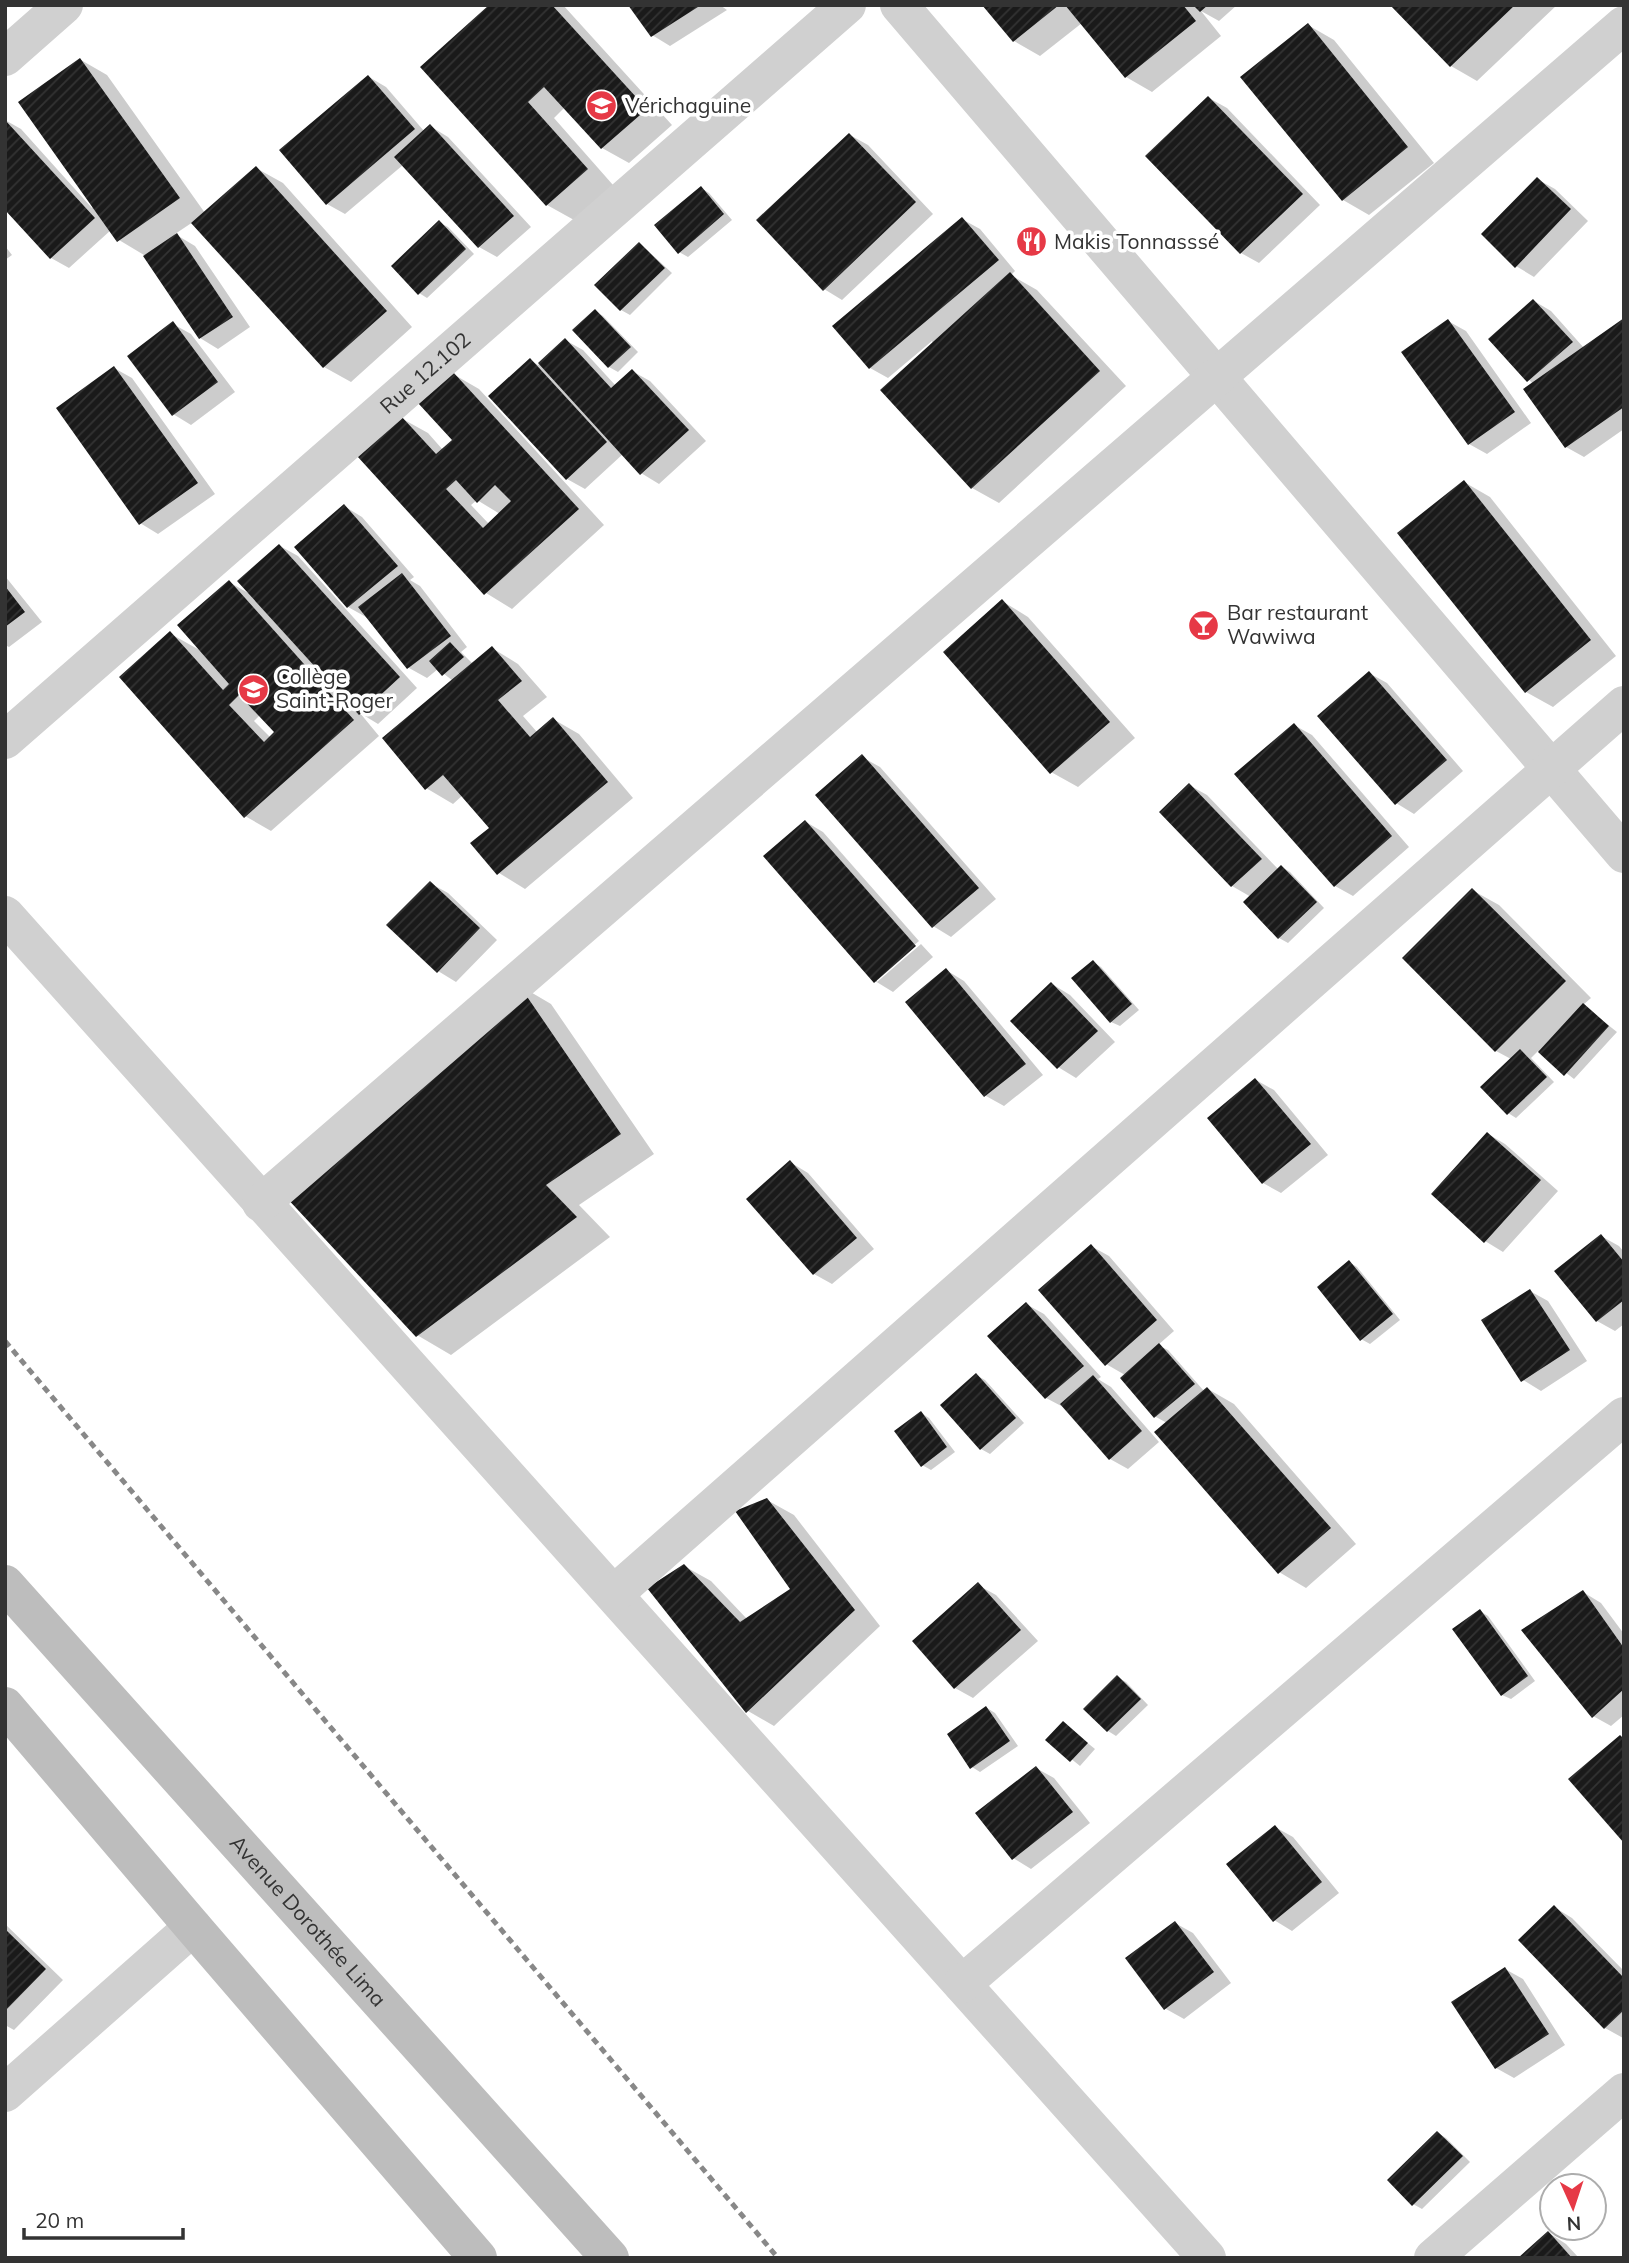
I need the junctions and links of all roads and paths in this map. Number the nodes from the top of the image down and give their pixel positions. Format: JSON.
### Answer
{"nodes":[{"id":1,"x":64,"y":5,"type":"edge"},
{"id":2,"x":847,"y":5,"type":"edge"},
{"id":3,"x":899,"y":5,"type":"edge"},
{"id":4,"x":1624,"y":25,"type":"edge"},
{"id":5,"x":5,"y":57,"type":"edge"},
{"id":6,"x":1217,"y":377,"type":"junction"},
{"id":7,"x":1624,"y":705,"type":"edge"},
{"id":8,"x":5,"y":740,"type":"edge"},
{"id":9,"x":1551,"y":768,"type":"junction"},
{"id":10,"x":1624,"y":854,"type":"edge"},
{"id":11,"x":5,"y":915,"type":"edge"},
{"id":12,"x":261,"y":1203,"type":"junction"},
{"id":13,"x":1624,"y":1416,"type":"edge"},
{"id":14,"x":5,"y":1584,"type":"edge"},
{"id":15,"x":614,"y":1594,"type":"junction"},
{"id":16,"x":5,"y":1706,"type":"edge"},
{"id":17,"x":192,"y":1927,"type":"junction"},
{"id":18,"x":962,"y":1984,"type":"junction"},
{"id":19,"x":1624,"y":2092,"type":"edge"},
{"id":20,"x":5,"y":2093,"type":"edge"},
{"id":21,"x":478,"y":2258,"type":"edge"},
{"id":22,"x":610,"y":2258,"type":"edge"},
{"id":23,"x":1207,"y":2258,"type":"edge"},
{"id":24,"x":1433,"y":2258,"type":"edge"}],
"edges":[{"from":1,"to":5,"type":"street"},
{"from":2,"to":8,"type":"street","name":"Rue 12.102"},
{"from":3,"to":6,"type":"street"},
{"from":4,"to":6,"type":"street"},
{"from":6,"to":9,"type":"street"},
{"from":6,"to":12,"type":"street"},
{"from":7,"to":9,"type":"street"},
{"from":9,"to":10,"type":"street"},
{"from":9,"to":15,"type":"street"},
{"from":11,"to":12,"type":"street"},
{"from":12,"to":15,"type":"street"},
{"from":13,"to":18,"type":"street"},
{"from":14,"to":22,"type":"main road","name":"Avenue Dorothée Lima"},
{"from":15,"to":18,"type":"street"},
{"from":16,"to":17,"type":"main road"},
{"from":17,"to":20,"type":"street"},
{"from":17,"to":21,"type":"main road"},
{"from":18,"to":23,"type":"street"},
{"from":19,"to":24,"type":"street"}]}
